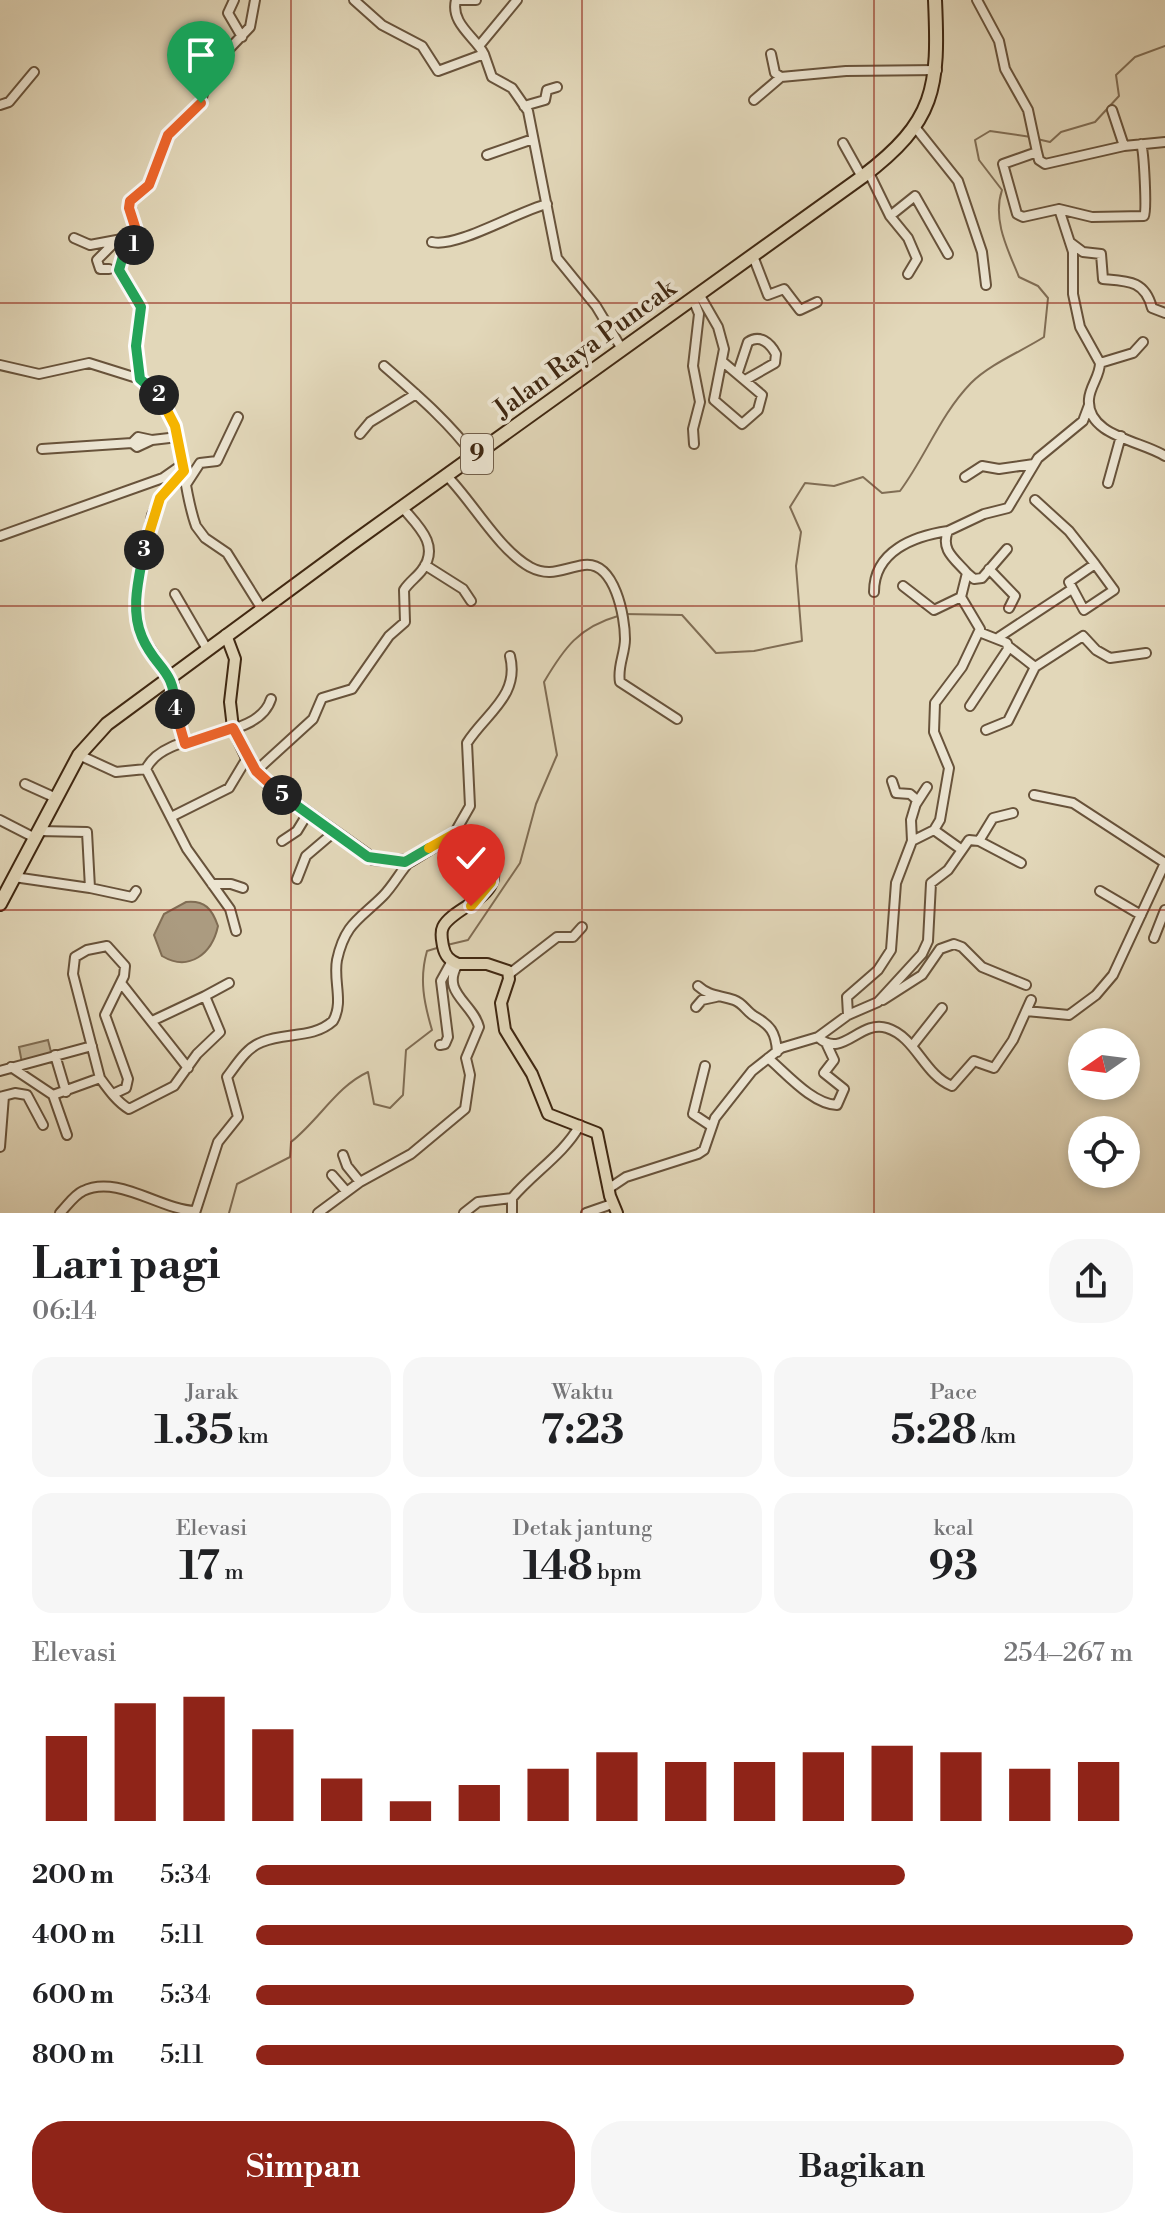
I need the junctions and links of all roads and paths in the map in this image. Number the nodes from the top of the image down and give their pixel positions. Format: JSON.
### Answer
{"nodes":[{"id":1,"x":234,"y":0,"type":"edge"},
{"id":2,"x":255,"y":0,"type":"edge"},
{"id":3,"x":355,"y":0,"type":"edge"},
{"id":4,"x":456,"y":0,"type":"edge"},
{"id":5,"x":476,"y":0,"type":"edge"},
{"id":6,"x":517,"y":0,"type":"edge"},
{"id":7,"x":935,"y":0,"type":"edge"},
{"id":8,"x":977,"y":0,"type":"edge"},
{"id":9,"x":242,"y":37,"type":"junction"},
{"id":10,"x":481,"y":50,"type":"junction"},
{"id":11,"x":771,"y":54,"type":"dead end"},
{"id":12,"x":937,"y":70,"type":"junction"},
{"id":13,"x":34,"y":72,"type":"dead end"},
{"id":14,"x":781,"y":77,"type":"junction"},
{"id":15,"x":557,"y":87,"type":"dead end"},
{"id":16,"x":754,"y":100,"type":"dead end"},
{"id":17,"x":0,"y":105,"type":"edge"},
{"id":18,"x":524,"y":106,"type":"junction"},
{"id":19,"x":1112,"y":110,"type":"dead end"},
{"id":20,"x":915,"y":127,"type":"junction"},
{"id":21,"x":533,"y":139,"type":"junction"},
{"id":22,"x":1165,"y":142,"type":"edge"},
{"id":23,"x":843,"y":143,"type":"dead end"},
{"id":24,"x":1035,"y":143,"type":"junction"},
{"id":25,"x":1141,"y":144,"type":"junction"},
{"id":26,"x":1124,"y":146,"type":"junction"},
{"id":27,"x":487,"y":155,"type":"dead end"},
{"id":28,"x":866,"y":175,"type":"junction"},
{"id":29,"x":547,"y":204,"type":"junction"},
{"id":30,"x":1059,"y":209,"type":"junction"},
{"id":31,"x":890,"y":216,"type":"junction"},
{"id":32,"x":138,"y":236,"type":"junction"},
{"id":33,"x":74,"y":238,"type":"dead end"},
{"id":34,"x":121,"y":239,"type":"junction"},
{"id":35,"x":432,"y":242,"type":"dead end"},
{"id":36,"x":1071,"y":243,"type":"junction"},
{"id":37,"x":948,"y":254,"type":"dead end"},
{"id":38,"x":753,"y":256,"type":"junction"},
{"id":39,"x":109,"y":269,"type":"dead end"},
{"id":40,"x":908,"y":274,"type":"dead end"},
{"id":41,"x":986,"y":285,"type":"dead end"},
{"id":42,"x":696,"y":296,"type":"junction"},
{"id":43,"x":817,"y":302,"type":"dead end"},
{"id":44,"x":1165,"y":313,"type":"edge"},
{"id":45,"x":1143,"y":342,"type":"dead end"},
{"id":46,"x":622,"y":349,"type":"junction"},
{"id":47,"x":723,"y":362,"type":"junction"},
{"id":48,"x":1100,"y":363,"type":"junction"},
{"id":49,"x":0,"y":365,"type":"edge"},
{"id":50,"x":384,"y":366,"type":"dead end"},
{"id":51,"x":738,"y":372,"type":"junction"},
{"id":52,"x":140,"y":379,"type":"junction"},
{"id":53,"x":747,"y":379,"type":"junction"},
{"id":54,"x":416,"y":394,"type":"junction"},
{"id":55,"x":1089,"y":404,"type":"junction"},
{"id":56,"x":238,"y":417,"type":"dead end"},
{"id":57,"x":360,"y":434,"type":"dead end"},
{"id":58,"x":1121,"y":436,"type":"junction"},
{"id":59,"x":178,"y":437,"type":"junction"},
{"id":60,"x":694,"y":444,"type":"dead end"},
{"id":61,"x":42,"y":449,"type":"dead end"},
{"id":62,"x":474,"y":456,"type":"junction"},
{"id":63,"x":1165,"y":456,"type":"edge"},
{"id":64,"x":1034,"y":464,"type":"junction"},
{"id":65,"x":184,"y":467,"type":"junction"},
{"id":66,"x":446,"y":475,"type":"junction"},
{"id":67,"x":965,"y":477,"type":"dead end"},
{"id":68,"x":187,"y":483,"type":"junction"},
{"id":69,"x":1108,"y":483,"type":"dead end"},
{"id":70,"x":1035,"y":500,"type":"dead end"},
{"id":71,"x":402,"y":507,"type":"junction"},
{"id":72,"x":948,"y":531,"type":"junction"},
{"id":73,"x":0,"y":536,"type":"edge"},
{"id":74,"x":1007,"y":549,"type":"dead end"},
{"id":75,"x":1095,"y":564,"type":"junction"},
{"id":76,"x":425,"y":565,"type":"junction"},
{"id":77,"x":989,"y":569,"type":"junction"},
{"id":78,"x":967,"y":573,"type":"junction"},
{"id":79,"x":903,"y":586,"type":"dead end"},
{"id":80,"x":1072,"y":589,"type":"junction"},
{"id":81,"x":874,"y":592,"type":"dead end"},
{"id":82,"x":175,"y":594,"type":"dead end"},
{"id":83,"x":961,"y":597,"type":"junction"},
{"id":84,"x":471,"y":601,"type":"dead end"},
{"id":85,"x":1009,"y":608,"type":"dead end"},
{"id":86,"x":262,"y":609,"type":"junction"},
{"id":87,"x":979,"y":632,"type":"junction"},
{"id":88,"x":226,"y":635,"type":"junction"},
{"id":89,"x":999,"y":637,"type":"junction"},
{"id":90,"x":1008,"y":646,"type":"junction"},
{"id":91,"x":207,"y":649,"type":"junction"},
{"id":92,"x":1146,"y":653,"type":"dead end"},
{"id":93,"x":510,"y":656,"type":"dead end"},
{"id":94,"x":1035,"y":667,"type":"junction"},
{"id":95,"x":170,"y":676,"type":"junction"},
{"id":96,"x":271,"y":699,"type":"dead end"},
{"id":97,"x":970,"y":706,"type":"dead end"},
{"id":98,"x":677,"y":719,"type":"dead end"},
{"id":99,"x":233,"y":728,"type":"junction"},
{"id":100,"x":986,"y":730,"type":"dead end"},
{"id":101,"x":185,"y":744,"type":"junction"},
{"id":102,"x":79,"y":755,"type":"junction"},
{"id":103,"x":247,"y":758,"type":"junction"},
{"id":104,"x":146,"y":769,"type":"junction"},
{"id":105,"x":256,"y":771,"type":"junction"},
{"id":106,"x":892,"y":781,"type":"dead end"},
{"id":107,"x":25,"y":784,"type":"dead end"},
{"id":108,"x":927,"y":787,"type":"dead end"},
{"id":109,"x":1034,"y":795,"type":"dead end"},
{"id":110,"x":56,"y":798,"type":"junction"},
{"id":111,"x":916,"y":804,"type":"junction"},
{"id":112,"x":308,"y":813,"type":"junction"},
{"id":113,"x":1013,"y":813,"type":"dead end"},
{"id":114,"x":171,"y":817,"type":"junction"},
{"id":115,"x":0,"y":820,"type":"edge"},
{"id":116,"x":934,"y":830,"type":"junction"},
{"id":117,"x":333,"y":833,"type":"junction"},
{"id":118,"x":37,"y":834,"type":"junction"},
{"id":119,"x":454,"y":834,"type":"junction"},
{"id":120,"x":282,"y":841,"type":"dead end"},
{"id":121,"x":912,"y":841,"type":"junction"},
{"id":122,"x":979,"y":841,"type":"junction"},
{"id":123,"x":962,"y":850,"type":"junction"},
{"id":124,"x":410,"y":861,"type":"junction"},
{"id":125,"x":1021,"y":863,"type":"dead end"},
{"id":126,"x":1165,"y":863,"type":"edge"},
{"id":127,"x":14,"y":877,"type":"junction"},
{"id":128,"x":297,"y":879,"type":"dead end"},
{"id":129,"x":1162,"y":883,"type":"edge"},
{"id":130,"x":212,"y":884,"type":"junction"},
{"id":131,"x":90,"y":888,"type":"junction"},
{"id":132,"x":243,"y":888,"type":"dead end"},
{"id":133,"x":136,"y":891,"type":"dead end"},
{"id":134,"x":1100,"y":891,"type":"dead end"},
{"id":135,"x":0,"y":904,"type":"edge"},
{"id":136,"x":1165,"y":910,"type":"edge"},
{"id":137,"x":1141,"y":915,"type":"junction"},
{"id":138,"x":582,"y":927,"type":"dead end"},
{"id":139,"x":236,"y":931,"type":"dead end"},
{"id":140,"x":1154,"y":938,"type":"dead end"},
{"id":141,"x":452,"y":959,"type":"junction"},
{"id":142,"x":509,"y":974,"type":"junction"},
{"id":143,"x":121,"y":983,"type":"junction"},
{"id":144,"x":229,"y":983,"type":"dead end"},
{"id":145,"x":1026,"y":985,"type":"dead end"},
{"id":146,"x":698,"y":986,"type":"dead end"},
{"id":147,"x":205,"y":996,"type":"junction"},
{"id":148,"x":717,"y":997,"type":"junction"},
{"id":149,"x":1031,"y":1000,"type":"dead end"},
{"id":150,"x":878,"y":1002,"type":"junction"},
{"id":151,"x":696,"y":1007,"type":"dead end"},
{"id":152,"x":942,"y":1008,"type":"dead end"},
{"id":153,"x":1026,"y":1011,"type":"junction"},
{"id":154,"x":848,"y":1015,"type":"junction"},
{"id":155,"x":152,"y":1021,"type":"junction"},
{"id":156,"x":818,"y":1037,"type":"junction"},
{"id":157,"x":440,"y":1045,"type":"dead end"},
{"id":158,"x":826,"y":1045,"type":"junction"},
{"id":159,"x":92,"y":1046,"type":"junction"},
{"id":160,"x":912,"y":1046,"type":"junction"},
{"id":161,"x":55,"y":1055,"type":"junction"},
{"id":162,"x":772,"y":1055,"type":"junction"},
{"id":163,"x":705,"y":1066,"type":"dead end"},
{"id":164,"x":11,"y":1067,"type":"junction"},
{"id":165,"x":188,"y":1068,"type":"junction"},
{"id":166,"x":0,"y":1071,"type":"edge"},
{"id":167,"x":100,"y":1078,"type":"junction"},
{"id":168,"x":66,"y":1092,"type":"junction"},
{"id":169,"x":113,"y":1094,"type":"junction"},
{"id":170,"x":53,"y":1095,"type":"junction"},
{"id":171,"x":2,"y":1096,"type":"edge"},
{"id":172,"x":43,"y":1125,"type":"dead end"},
{"id":173,"x":580,"y":1125,"type":"junction"},
{"id":174,"x":711,"y":1126,"type":"junction"},
{"id":175,"x":67,"y":1135,"type":"dead end"},
{"id":176,"x":0,"y":1147,"type":"edge"},
{"id":177,"x":343,"y":1155,"type":"dead end"},
{"id":178,"x":332,"y":1175,"type":"dead end"},
{"id":179,"x":360,"y":1182,"type":"junction"},
{"id":180,"x":608,"y":1189,"type":"junction"},
{"id":181,"x":346,"y":1191,"type":"junction"},
{"id":182,"x":512,"y":1198,"type":"junction"},
{"id":183,"x":615,"y":1209,"type":"edge"},
{"id":184,"x":195,"y":1212,"type":"edge"},
{"id":185,"x":60,"y":1213,"type":"edge"},
{"id":186,"x":318,"y":1213,"type":"edge"},
{"id":187,"x":464,"y":1213,"type":"edge"},
{"id":188,"x":512,"y":1213,"type":"edge"},
{"id":189,"x":586,"y":1213,"type":"edge"}],
"edges":[{"from":1,"to":9,"type":"street"},
{"from":2,"to":9,"type":"street"},
{"from":3,"to":10,"type":"street"},
{"from":4,"to":5,"type":"street"},
{"from":4,"to":10,"type":"street"},
{"from":6,"to":10,"type":"street"},
{"from":7,"to":12,"type":"highway","name":"Jalan Raya Puncak","number":"9"},
{"from":8,"to":24,"type":"street"},
{"from":9,"to":32,"type":"street"},
{"from":10,"to":18,"type":"street"},
{"from":11,"to":14,"type":"street"},
{"from":12,"to":14,"type":"street"},
{"from":12,"to":20,"type":"highway","name":"Jalan Raya Puncak","number":"9"},
{"from":13,"to":17,"type":"street"},
{"from":14,"to":16,"type":"street"},
{"from":15,"to":18,"type":"street"},
{"from":18,"to":21,"type":"street"},
{"from":19,"to":26,"type":"street"},
{"from":20,"to":28,"type":"highway","name":"Jalan Raya Puncak","number":"9"},
{"from":20,"to":41,"type":"street"},
{"from":21,"to":27,"type":"street"},
{"from":21,"to":29,"type":"street"},
{"from":22,"to":25,"type":"street"},
{"from":23,"to":28,"type":"street"},
{"from":24,"to":26,"type":"street"},
{"from":24,"to":30,"type":"street"},
{"from":25,"to":26,"type":"street"},
{"from":25,"to":30,"type":"street"},
{"from":28,"to":31,"type":"street"},
{"from":28,"to":38,"type":"highway","name":"Jalan Raya Puncak","number":"9"},
{"from":29,"to":35,"type":"street"},
{"from":29,"to":46,"type":"street"},
{"from":30,"to":36,"type":"street"},
{"from":31,"to":37,"type":"street"},
{"from":31,"to":40,"type":"street"},
{"from":32,"to":34,"type":"street"},
{"from":32,"to":52,"type":"street"},
{"from":33,"to":34,"type":"street"},
{"from":34,"to":39,"type":"street"},
{"from":36,"to":44,"type":"street"},
{"from":36,"to":48,"type":"street"},
{"from":38,"to":42,"type":"highway","name":"Jalan Raya Puncak","number":"9"},
{"from":38,"to":43,"type":"street"},
{"from":42,"to":46,"type":"highway","name":"Jalan Raya Puncak","number":"9"},
{"from":42,"to":47,"type":"street"},
{"from":42,"to":60,"type":"street"},
{"from":45,"to":48,"type":"street"},
{"from":46,"to":62,"type":"highway","name":"Jalan Raya Puncak","number":"9"},
{"from":47,"to":51,"type":"street"},
{"from":47,"to":53,"type":"street"},
{"from":48,"to":55,"type":"street"},
{"from":49,"to":52,"type":"street"},
{"from":50,"to":54,"type":"street"},
{"from":51,"to":53,"type":"street"},
{"from":51,"to":53,"type":"street"},
{"from":52,"to":59,"type":"street"},
{"from":54,"to":57,"type":"street"},
{"from":54,"to":62,"type":"street"},
{"from":55,"to":58,"type":"street"},
{"from":55,"to":64,"type":"street"},
{"from":56,"to":68,"type":"street"},
{"from":58,"to":63,"type":"street"},
{"from":58,"to":69,"type":"street"},
{"from":59,"to":61,"type":"street"},
{"from":59,"to":65,"type":"street"},
{"from":62,"to":66,"type":"highway","name":"Jalan Raya Puncak","number":"9"},
{"from":64,"to":67,"type":"street"},
{"from":64,"to":72,"type":"street"},
{"from":65,"to":68,"type":"street"},
{"from":65,"to":73,"type":"street"},
{"from":65,"to":95,"type":"street"},
{"from":66,"to":71,"type":"highway","name":"Jalan Raya Puncak","number":"9"},
{"from":66,"to":98,"type":"street"},
{"from":68,"to":86,"type":"street"},
{"from":70,"to":75,"type":"street"},
{"from":71,"to":76,"type":"street"},
{"from":71,"to":86,"type":"highway","name":"Jalan Raya Puncak","number":"9"},
{"from":72,"to":78,"type":"street"},
{"from":72,"to":81,"type":"street"},
{"from":74,"to":77,"type":"street"},
{"from":75,"to":80,"type":"street"},
{"from":75,"to":80,"type":"street"},
{"from":76,"to":84,"type":"street"},
{"from":76,"to":105,"type":"street"},
{"from":77,"to":78,"type":"street"},
{"from":77,"to":85,"type":"street"},
{"from":78,"to":83,"type":"street"},
{"from":79,"to":83,"type":"street"},
{"from":80,"to":89,"type":"street"},
{"from":82,"to":91,"type":"street"},
{"from":83,"to":87,"type":"street"},
{"from":86,"to":88,"type":"highway","name":"Jalan Raya Puncak","number":"9"},
{"from":87,"to":89,"type":"street"},
{"from":87,"to":116,"type":"street"},
{"from":88,"to":91,"type":"highway","name":"Jalan Raya Puncak","number":"9"},
{"from":88,"to":99,"type":"main road"},
{"from":89,"to":90,"type":"street"},
{"from":90,"to":94,"type":"street"},
{"from":90,"to":97,"type":"street"},
{"from":91,"to":95,"type":"highway","name":"Jalan Raya Puncak","number":"9"},
{"from":92,"to":94,"type":"street"},
{"from":93,"to":119,"type":"street"},
{"from":94,"to":100,"type":"street"},
{"from":95,"to":101,"type":"street"},
{"from":95,"to":102,"type":"highway","name":"Jalan Raya Puncak","number":"9"},
{"from":96,"to":99,"type":"street"},
{"from":99,"to":101,"type":"street"},
{"from":99,"to":103,"type":"main road"},
{"from":101,"to":104,"type":"street"},
{"from":102,"to":104,"type":"street"},
{"from":102,"to":110,"type":"highway","name":"Jalan Raya Puncak","number":"9"},
{"from":103,"to":105,"type":"main road"},
{"from":103,"to":114,"type":"street"},
{"from":104,"to":114,"type":"street"},
{"from":105,"to":112,"type":"main road"},
{"from":106,"to":111,"type":"street"},
{"from":107,"to":110,"type":"street"},
{"from":108,"to":111,"type":"street"},
{"from":109,"to":126,"type":"street"},
{"from":110,"to":118,"type":"highway","name":"Jalan Raya Puncak","number":"9"},
{"from":111,"to":121,"type":"street"},
{"from":112,"to":117,"type":"main road"},
{"from":112,"to":120,"type":"street"},
{"from":113,"to":122,"type":"street"},
{"from":114,"to":130,"type":"street"},
{"from":115,"to":118,"type":"street"},
{"from":116,"to":121,"type":"street"},
{"from":116,"to":123,"type":"street"},
{"from":117,"to":124,"type":"main road"},
{"from":117,"to":128,"type":"street"},
{"from":118,"to":127,"type":"highway","name":"Jalan Raya Puncak","number":"9"},
{"from":118,"to":131,"type":"street"},
{"from":119,"to":124,"type":"main road"},
{"from":119,"to":141,"type":"main road"},
{"from":121,"to":154,"type":"street"},
{"from":122,"to":123,"type":"street"},
{"from":122,"to":125,"type":"street"},
{"from":123,"to":150,"type":"street"},
{"from":124,"to":184,"type":"street"},
{"from":126,"to":129,"type":"street"},
{"from":127,"to":131,"type":"street"},
{"from":127,"to":135,"type":"highway","name":"Jalan Raya Puncak","number":"9"},
{"from":129,"to":137,"type":"street"},
{"from":130,"to":132,"type":"street"},
{"from":130,"to":139,"type":"street"},
{"from":131,"to":133,"type":"street"},
{"from":134,"to":137,"type":"street"},
{"from":136,"to":140,"type":"street"},
{"from":137,"to":153,"type":"street"},
{"from":138,"to":142,"type":"street"},
{"from":141,"to":142,"type":"main road"},
{"from":141,"to":157,"type":"street"},
{"from":141,"to":179,"type":"street"},
{"from":142,"to":173,"type":"main road"},
{"from":143,"to":155,"type":"street"},
{"from":143,"to":159,"type":"street"},
{"from":143,"to":169,"type":"street"},
{"from":144,"to":147,"type":"street"},
{"from":145,"to":150,"type":"street"},
{"from":146,"to":148,"type":"street"},
{"from":147,"to":155,"type":"street"},
{"from":147,"to":165,"type":"street"},
{"from":148,"to":151,"type":"street"},
{"from":148,"to":162,"type":"street"},
{"from":149,"to":153,"type":"street"},
{"from":150,"to":154,"type":"street"},
{"from":152,"to":160,"type":"street"},
{"from":153,"to":160,"type":"street"},
{"from":154,"to":156,"type":"street"},
{"from":155,"to":165,"type":"street"},
{"from":156,"to":158,"type":"street"},
{"from":156,"to":162,"type":"street"},
{"from":158,"to":160,"type":"street"},
{"from":158,"to":162,"type":"street"},
{"from":159,"to":161,"type":"street"},
{"from":159,"to":167,"type":"street"},
{"from":161,"to":164,"type":"street"},
{"from":161,"to":168,"type":"street"},
{"from":162,"to":174,"type":"street"},
{"from":163,"to":174,"type":"street"},
{"from":164,"to":166,"type":"street"},
{"from":164,"to":170,"type":"street"},
{"from":165,"to":169,"type":"street"},
{"from":167,"to":168,"type":"street"},
{"from":167,"to":169,"type":"street"},
{"from":168,"to":170,"type":"street"},
{"from":170,"to":175,"type":"street"},
{"from":171,"to":172,"type":"street"},
{"from":171,"to":176,"type":"street"},
{"from":173,"to":180,"type":"main road"},
{"from":173,"to":182,"type":"street"},
{"from":174,"to":180,"type":"street"},
{"from":177,"to":179,"type":"street"},
{"from":178,"to":181,"type":"street"},
{"from":179,"to":181,"type":"street"},
{"from":180,"to":183,"type":"main road"},
{"from":181,"to":186,"type":"street"},
{"from":182,"to":187,"type":"street"},
{"from":182,"to":188,"type":"street"},
{"from":183,"to":189,"type":"street"},
{"from":184,"to":185,"type":"street"}]}
